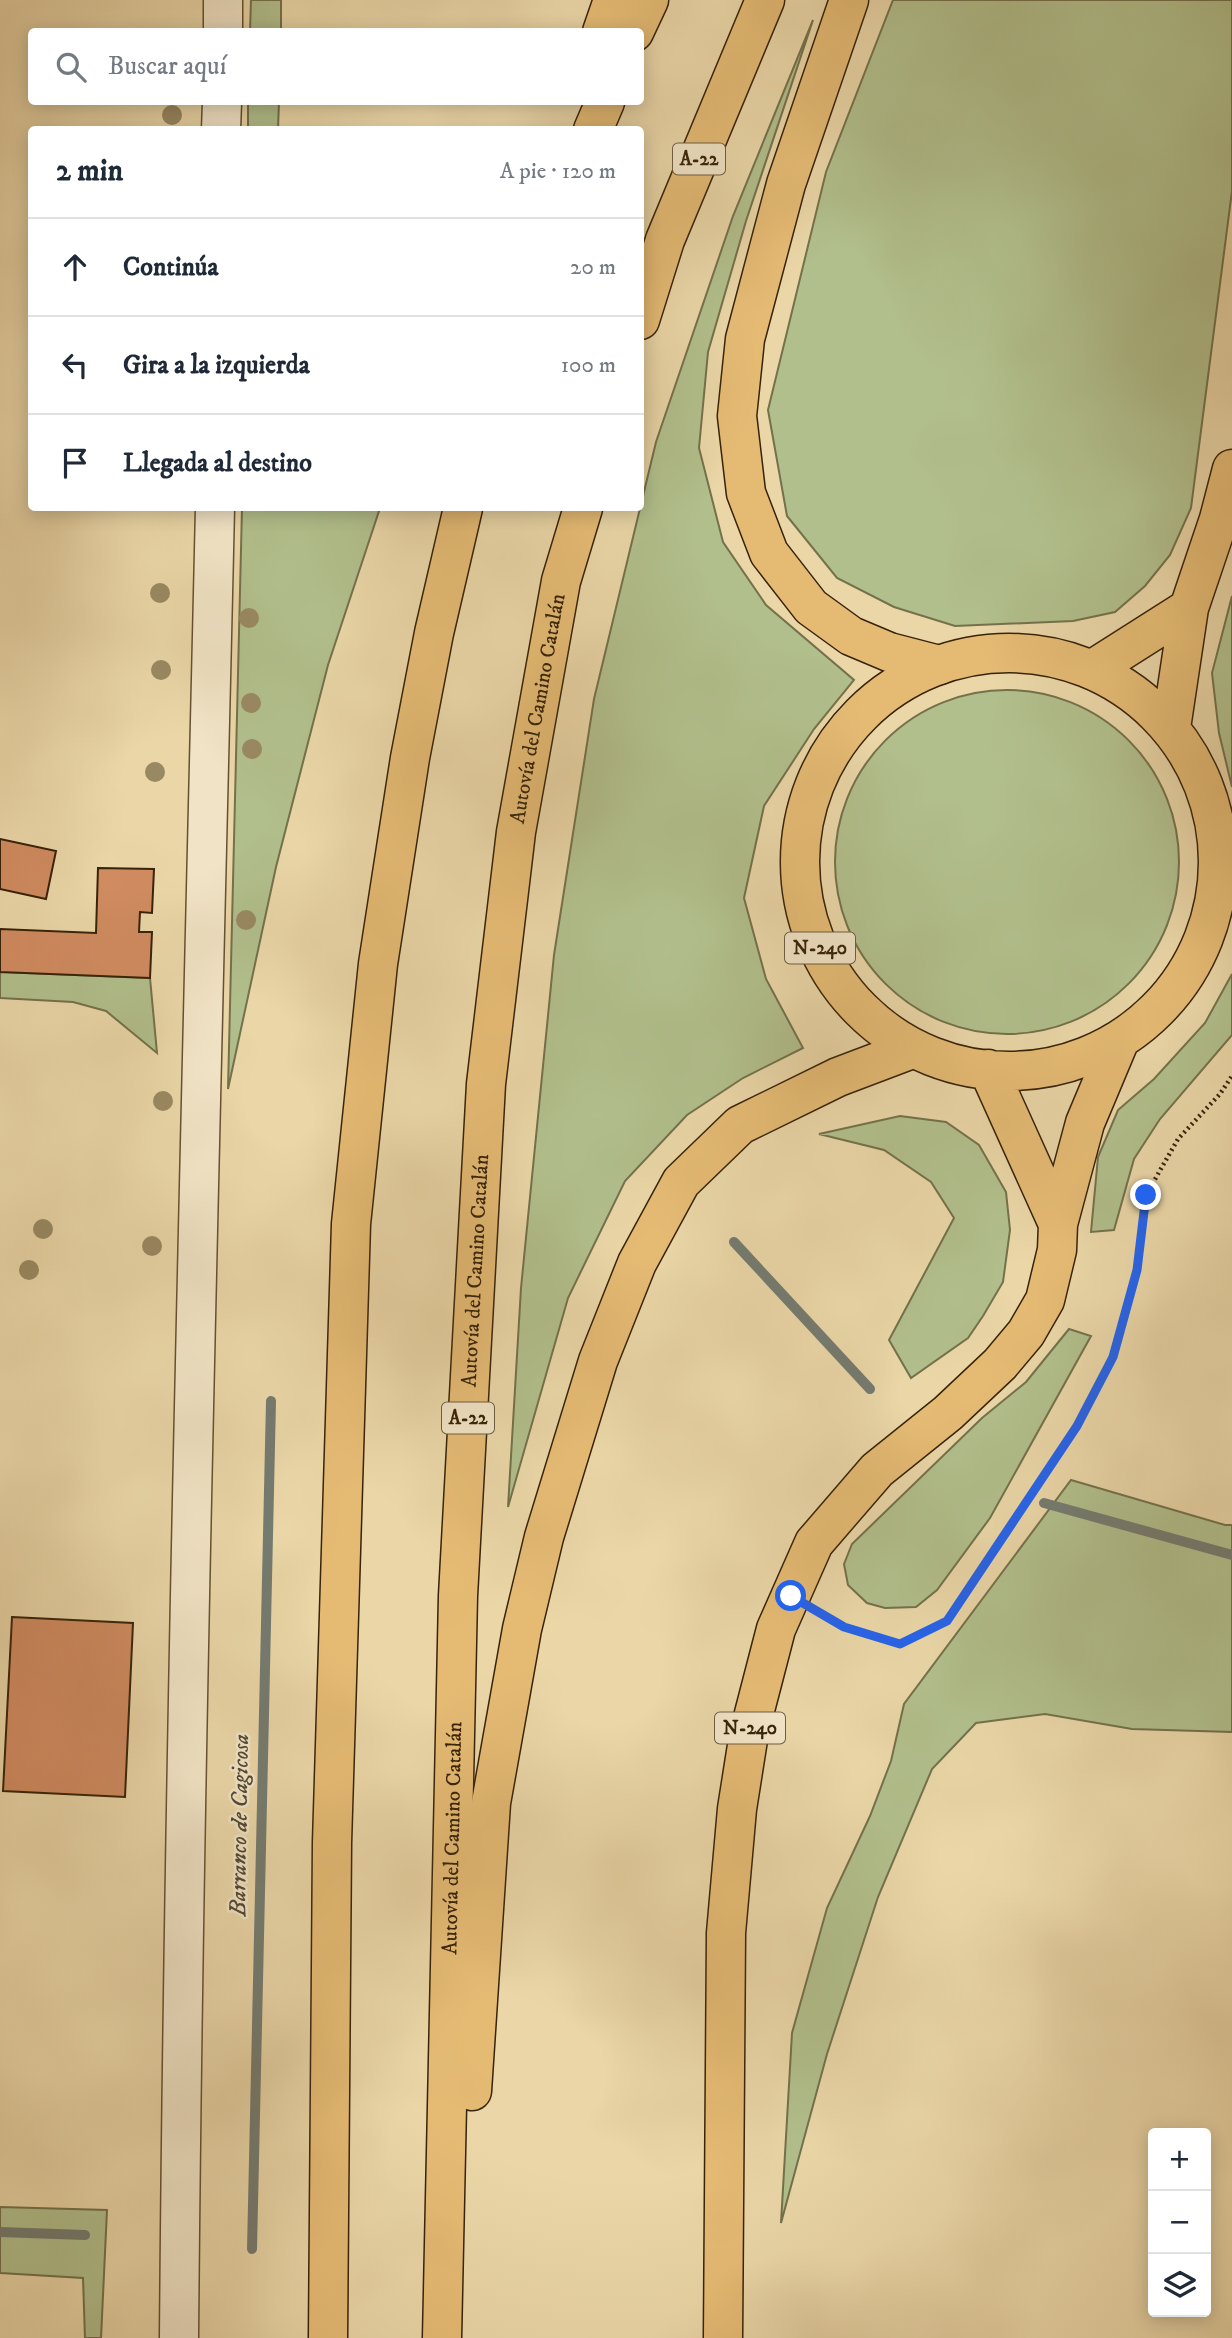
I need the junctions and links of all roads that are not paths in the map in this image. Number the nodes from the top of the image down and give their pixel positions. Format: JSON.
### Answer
{"nodes":[{"id":1,"x":223,"y":0,"type":"edge"},
{"id":2,"x":613,"y":0,"type":"edge"},
{"id":3,"x":649,"y":0,"type":"edge"},
{"id":4,"x":765,"y":0,"type":"edge"},
{"id":5,"x":849,"y":0,"type":"edge"},
{"id":6,"x":223,"y":28,"type":"edge"},
{"id":7,"x":603,"y":28,"type":"edge"},
{"id":8,"x":636,"y":28,"type":"edge"},
{"id":9,"x":222,"y":105,"type":"edge"},
{"id":10,"x":575,"y":105,"type":"edge"},
{"id":11,"x":603,"y":105,"type":"edge"},
{"id":12,"x":222,"y":126,"type":"edge"},
{"id":13,"x":567,"y":126,"type":"edge"},
{"id":14,"x":595,"y":126,"type":"edge"},
{"id":15,"x":644,"y":307,"type":"edge"},
{"id":16,"x":1232,"y":469,"type":"edge"},
{"id":17,"x":215,"y":511,"type":"edge"},
{"id":18,"x":462,"y":511,"type":"edge"},
{"id":19,"x":582,"y":511,"type":"edge"},
{"id":20,"x":1189,"y":608,"type":"junction"},
{"id":21,"x":939,"y":665,"type":"junction"},
{"id":22,"x":1093,"y":669,"type":"junction"},
{"id":23,"x":1171,"y":728,"type":"junction"},
{"id":24,"x":1119,"y":1042,"type":"junction"},
{"id":25,"x":912,"y":1049,"type":"junction"},
{"id":26,"x":988,"y":1069,"type":"junction"},
{"id":27,"x":1058,"y":1224,"type":"junction"},
{"id":28,"x":179,"y":2338,"type":"edge"},
{"id":29,"x":328,"y":2338,"type":"edge"},
{"id":30,"x":442,"y":2338,"type":"edge"},
{"id":31,"x":456,"y":2338,"type":"edge"},
{"id":32,"x":723,"y":2338,"type":"edge"}],
"edges":[{"from":1,"to":6,"type":"street"},
{"from":2,"to":7,"type":"highway"},
{"from":3,"to":8,"type":"highway"},
{"from":4,"to":15,"type":"highway","number":"A-22"},
{"from":5,"to":21,"type":"highway"},
{"from":9,"to":12,"type":"street"},
{"from":10,"to":13,"type":"highway"},
{"from":11,"to":14,"type":"highway"},
{"from":16,"to":20,"type":"highway"},
{"from":17,"to":28,"type":"street"},
{"from":18,"to":29,"type":"highway"},
{"from":19,"to":30,"type":"highway","name":"Autovía del Camino Catalán","number":"A-22"},
{"from":20,"to":22,"type":"highway"},
{"from":20,"to":23,"type":"highway"},
{"from":21,"to":22,"type":"highway","number":"N-240"},
{"from":21,"to":25,"type":"highway","number":"N-240"},
{"from":22,"to":23,"type":"highway","number":"N-240"},
{"from":23,"to":24,"type":"highway","number":"N-240"},
{"from":24,"to":26,"type":"highway","number":"N-240"},
{"from":24,"to":27,"type":"highway","number":"N-240"},
{"from":25,"to":26,"type":"highway","number":"N-240"},
{"from":25,"to":31,"type":"highway"},
{"from":26,"to":27,"type":"highway","number":"N-240"},
{"from":27,"to":32,"type":"highway","number":"N-240"}]}
